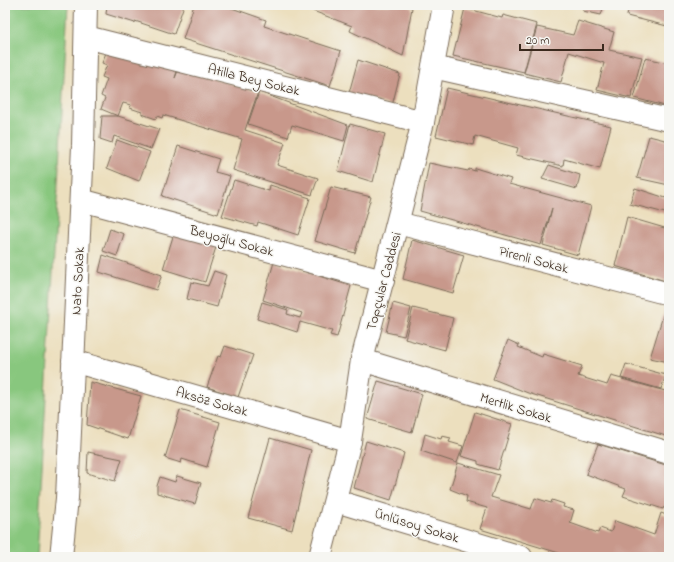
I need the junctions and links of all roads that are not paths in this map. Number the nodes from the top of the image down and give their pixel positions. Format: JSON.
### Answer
{"nodes":[{"id":1,"x":86,"y":5,"type":"edge"},
{"id":2,"x":444,"y":5,"type":"edge"},
{"id":3,"x":86,"y":37,"type":"junction"},
{"id":4,"x":433,"y":67,"type":"junction"},
{"id":5,"x":669,"y":120,"type":"edge"},
{"id":6,"x":423,"y":122,"type":"junction"},
{"id":7,"x":81,"y":200,"type":"junction"},
{"id":8,"x":398,"y":223,"type":"junction"},
{"id":9,"x":384,"y":281,"type":"junction"},
{"id":10,"x":669,"y":294,"type":"edge"},
{"id":11,"x":362,"y":360,"type":"junction"},
{"id":12,"x":73,"y":361,"type":"junction"},
{"id":13,"x":350,"y":441,"type":"junction"},
{"id":14,"x":669,"y":453,"type":"edge"},
{"id":15,"x":336,"y":501,"type":"junction"},
{"id":16,"x":61,"y":557,"type":"edge"},
{"id":17,"x":320,"y":557,"type":"edge"},
{"id":18,"x":521,"y":557,"type":"edge"}],
"edges":[{"from":1,"to":3,"type":"street","name":"Nato Sokak"},
{"from":2,"to":4,"type":"street","name":"Topçular Caddesi"},
{"from":3,"to":6,"type":"street","name":"Atilla Bey Sokak"},
{"from":3,"to":7,"type":"street","name":"Nato Sokak"},
{"from":4,"to":5,"type":"street"},
{"from":4,"to":6,"type":"street","name":"Topçular Caddesi"},
{"from":6,"to":8,"type":"street","name":"Topçular Caddesi"},
{"from":7,"to":9,"type":"street","name":"Beyoğlu Sokak"},
{"from":7,"to":12,"type":"street","name":"Nato Sokak"},
{"from":8,"to":9,"type":"street","name":"Topçular Caddesi"},
{"from":8,"to":10,"type":"street","name":"Pirenli Sokak"},
{"from":9,"to":11,"type":"street","name":"Topçular Caddesi"},
{"from":11,"to":13,"type":"street","name":"Topçular Caddesi"},
{"from":11,"to":14,"type":"street","name":"Mertlik Sokak"},
{"from":12,"to":13,"type":"street","name":"Aksöz Sokak"},
{"from":12,"to":16,"type":"street","name":"Nato Sokak"},
{"from":13,"to":15,"type":"street","name":"Topçular Caddesi"},
{"from":15,"to":17,"type":"street","name":"Topçular Caddesi"},
{"from":15,"to":18,"type":"street","name":"Ünlüsoy Sokak"}]}
